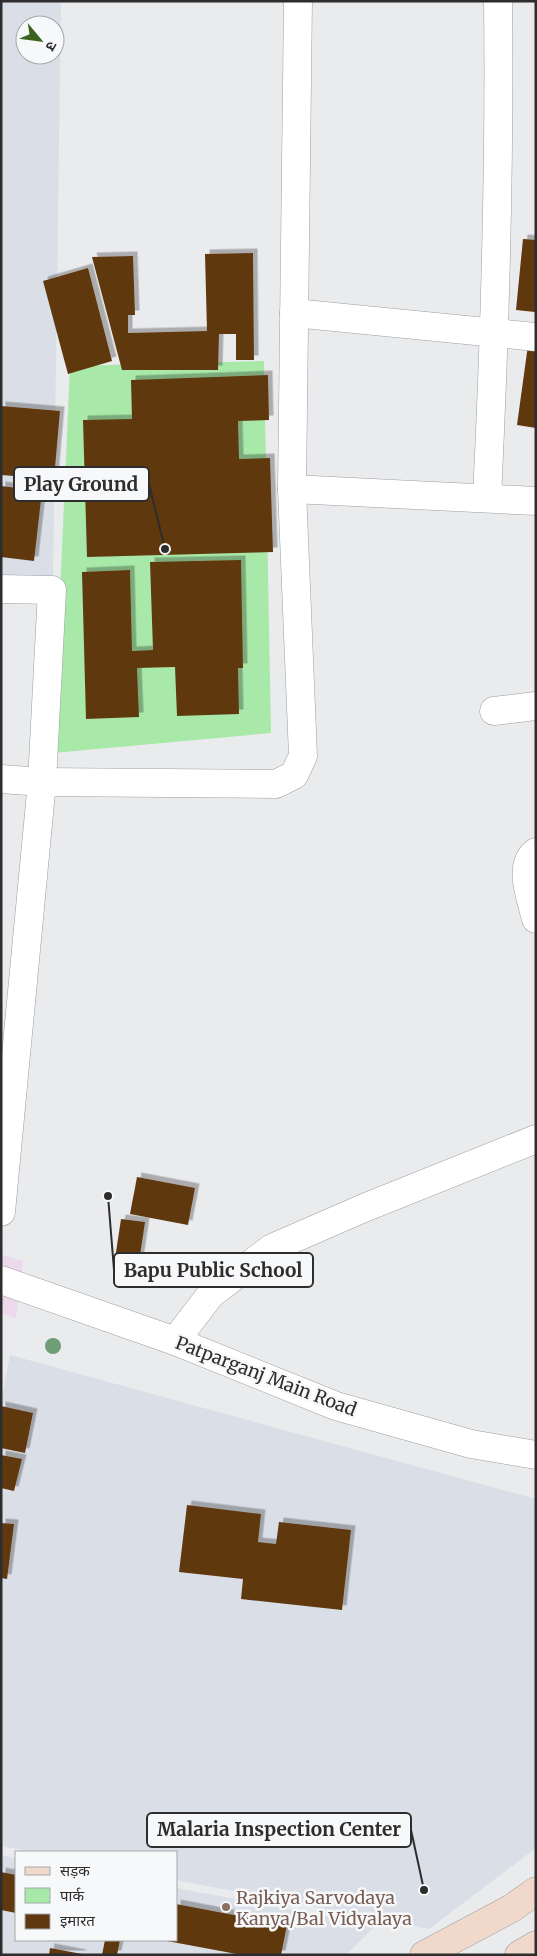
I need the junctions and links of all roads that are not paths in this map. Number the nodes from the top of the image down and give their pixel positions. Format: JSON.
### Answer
{"nodes":[{"id":1,"x":298,"y":1,"type":"edge"},
{"id":2,"x":498,"y":1,"type":"edge"},
{"id":3,"x":294,"y":313,"type":"junction"},
{"id":4,"x":495,"y":332,"type":"junction"},
{"id":5,"x":536,"y":337,"type":"edge"},
{"id":6,"x":292,"y":489,"type":"junction"},
{"id":7,"x":487,"y":498,"type":"junction"},
{"id":8,"x":536,"y":502,"type":"edge"},
{"id":9,"x":1,"y":589,"type":"edge"},
{"id":10,"x":536,"y":706,"type":"edge"},
{"id":11,"x":494,"y":711,"type":"dead end"},
{"id":12,"x":1,"y":779,"type":"edge"},
{"id":13,"x":42,"y":782,"type":"junction"},
{"id":14,"x":536,"y":852,"type":"edge"},
{"id":15,"x":536,"y":919,"type":"edge"},
{"id":16,"x":536,"y":1139,"type":"edge"},
{"id":17,"x":1,"y":1212,"type":"edge"},
{"id":18,"x":1,"y":1280,"type":"edge"},
{"id":19,"x":175,"y":1341,"type":"junction"},
{"id":20,"x":536,"y":1455,"type":"edge"},
{"id":21,"x":536,"y":1891,"type":"edge"},
{"id":22,"x":536,"y":1945,"type":"edge"},
{"id":23,"x":424,"y":1955,"type":"edge"},
{"id":24,"x":519,"y":1955,"type":"edge"}],
"edges":[{"from":1,"to":3,"type":"street"},
{"from":2,"to":4,"type":"street"},
{"from":3,"to":4,"type":"street"},
{"from":3,"to":6,"type":"street"},
{"from":4,"to":5,"type":"street"},
{"from":4,"to":7,"type":"street"},
{"from":6,"to":7,"type":"street"},
{"from":6,"to":13,"type":"street"},
{"from":7,"to":8,"type":"street"},
{"from":9,"to":13,"type":"street"},
{"from":10,"to":11,"type":"street"},
{"from":12,"to":13,"type":"street"},
{"from":13,"to":17,"type":"street"},
{"from":14,"to":15,"type":"street"},
{"from":16,"to":19,"type":"street"},
{"from":18,"to":19,"type":"street","name":"Patparganj Main Road"},
{"from":19,"to":20,"type":"street","name":"Patparganj Main Road"},
{"from":21,"to":23,"type":"main road"},
{"from":22,"to":24,"type":"main road"}]}
